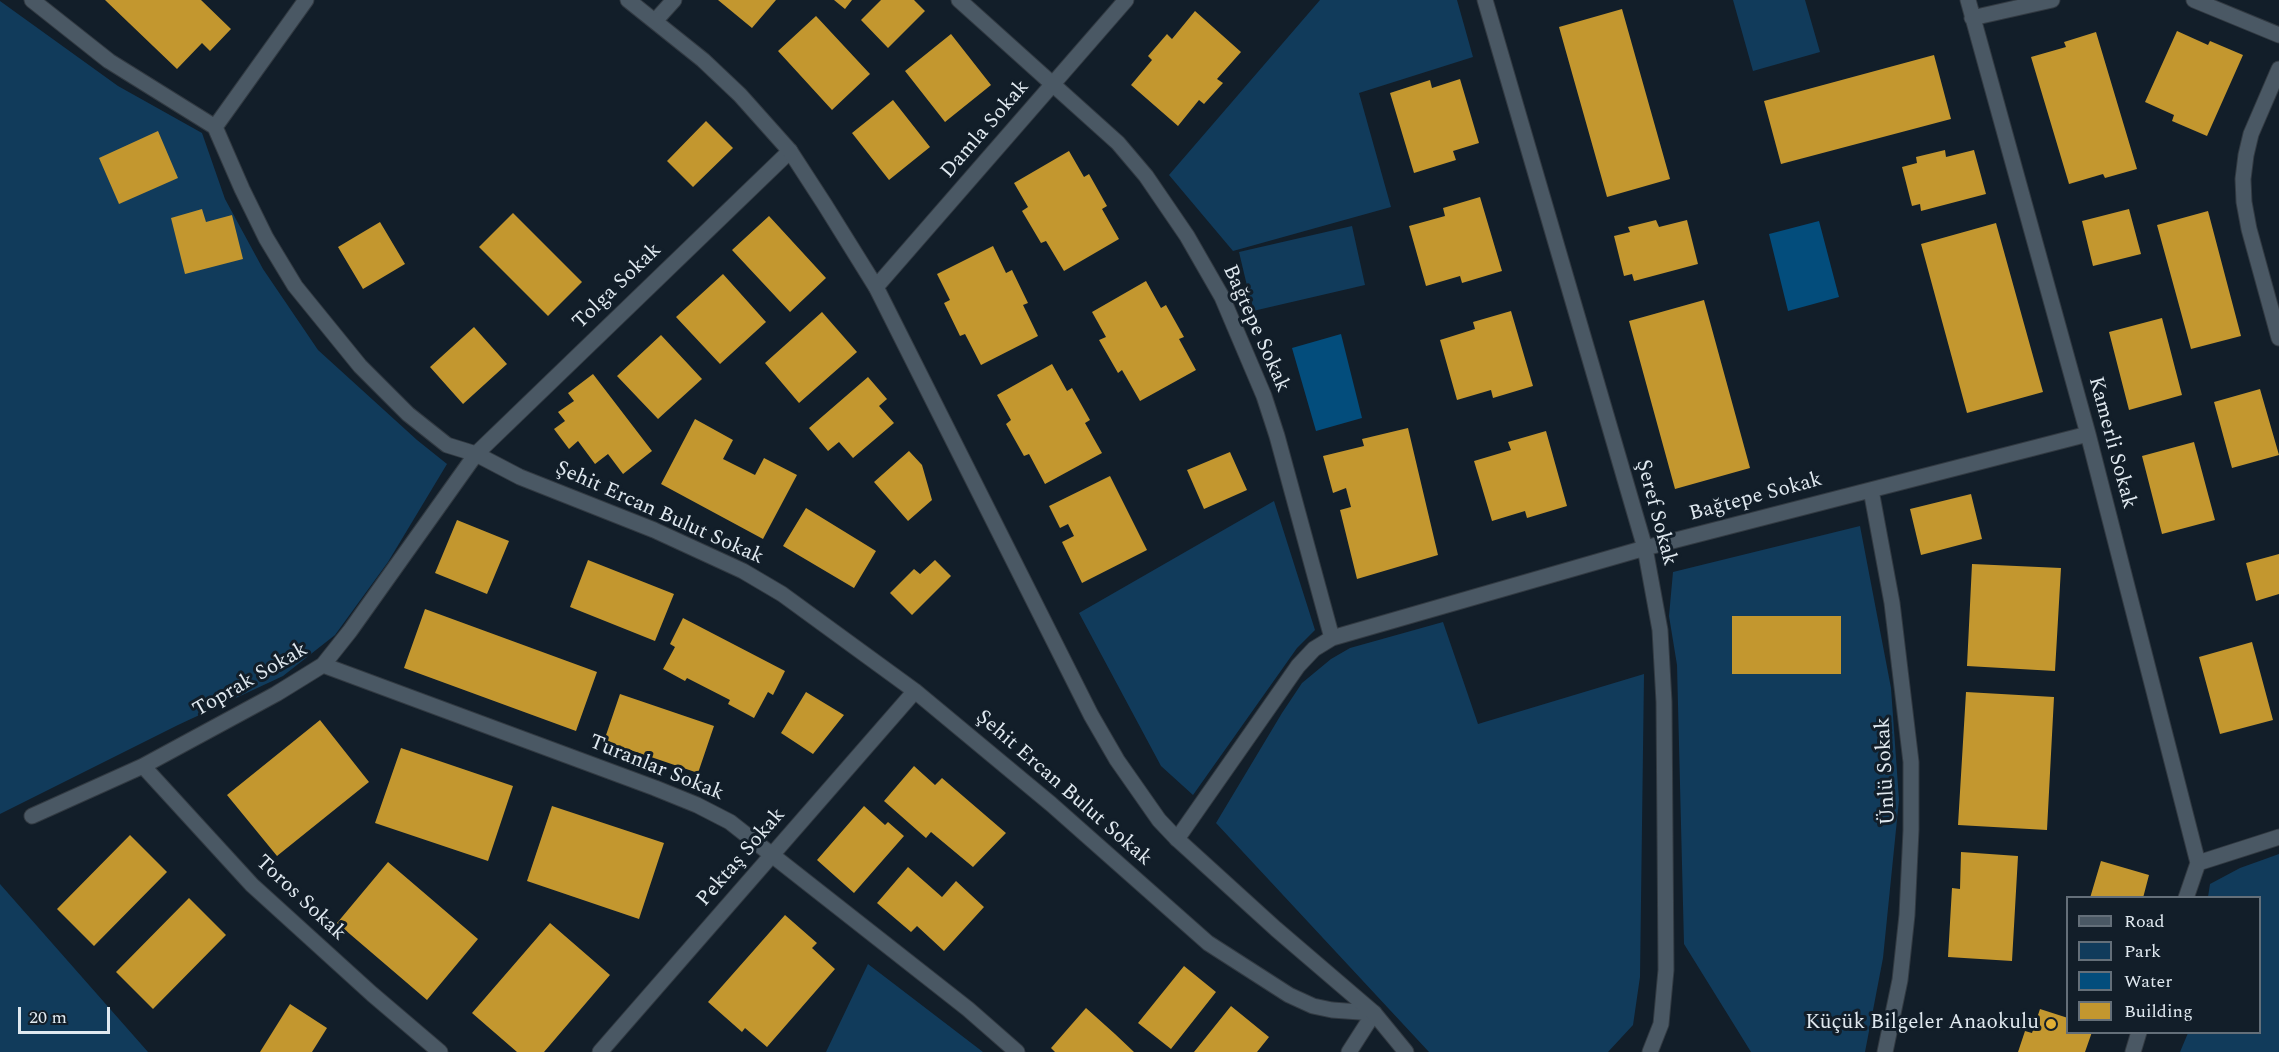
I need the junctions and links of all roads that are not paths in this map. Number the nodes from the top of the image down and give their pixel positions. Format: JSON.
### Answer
{"nodes":[{"id":1,"x":32,"y":0,"type":"edge"},
{"id":2,"x":306,"y":0,"type":"edge"},
{"id":3,"x":628,"y":0,"type":"edge"},
{"id":4,"x":674,"y":0,"type":"edge"},
{"id":5,"x":959,"y":0,"type":"edge"},
{"id":6,"x":1126,"y":0,"type":"edge"},
{"id":7,"x":1485,"y":0,"type":"edge"},
{"id":8,"x":1968,"y":0,"type":"edge"},
{"id":9,"x":2052,"y":0,"type":"edge"},
{"id":10,"x":2194,"y":0,"type":"edge"},
{"id":11,"x":1972,"y":18,"type":"junction"},
{"id":12,"x":656,"y":21,"type":"junction"},
{"id":13,"x":2279,"y":35,"type":"edge"},
{"id":14,"x":2279,"y":69,"type":"edge"},
{"id":15,"x":1053,"y":85,"type":"junction"},
{"id":16,"x":215,"y":127,"type":"junction"},
{"id":17,"x":790,"y":151,"type":"junction"},
{"id":18,"x":876,"y":287,"type":"junction"},
{"id":19,"x":2279,"y":338,"type":"edge"},
{"id":20,"x":2088,"y":434,"type":"junction"},
{"id":21,"x":476,"y":454,"type":"junction"},
{"id":22,"x":1871,"y":490,"type":"junction"},
{"id":23,"x":1645,"y":548,"type":"junction"},
{"id":24,"x":1332,"y":638,"type":"junction"},
{"id":25,"x":323,"y":665,"type":"junction"},
{"id":26,"x":915,"y":691,"type":"junction"},
{"id":27,"x":143,"y":766,"type":"junction"},
{"id":28,"x":32,"y":816,"type":"dead end"},
{"id":29,"x":2279,"y":837,"type":"edge"},
{"id":30,"x":1177,"y":839,"type":"junction"},
{"id":31,"x":774,"y":855,"type":"junction"},
{"id":32,"x":2198,"y":863,"type":"junction"},
{"id":33,"x":2186,"y":896,"type":"edge"},
{"id":34,"x":1374,"y":1013,"type":"junction"},
{"id":35,"x":2138,"y":1034,"type":"edge"},
{"id":36,"x":440,"y":1052,"type":"edge"},
{"id":37,"x":600,"y":1052,"type":"edge"},
{"id":38,"x":1017,"y":1052,"type":"edge"},
{"id":39,"x":1349,"y":1052,"type":"edge"},
{"id":40,"x":1406,"y":1052,"type":"edge"},
{"id":41,"x":1650,"y":1052,"type":"edge"},
{"id":42,"x":1885,"y":1052,"type":"edge"},
{"id":43,"x":2133,"y":1052,"type":"edge"}],
"edges":[{"from":1,"to":16,"type":"street"},
{"from":2,"to":16,"type":"street"},
{"from":3,"to":12,"type":"street"},
{"from":4,"to":12,"type":"street"},
{"from":5,"to":15,"type":"street","name":"Bağtepe Sokak"},
{"from":6,"to":15,"type":"street","name":"Damla Sokak"},
{"from":7,"to":23,"type":"street","name":"Şeref Sokak"},
{"from":8,"to":11,"type":"street","name":"Kamerli Sokak"},
{"from":9,"to":11,"type":"street"},
{"from":10,"to":13,"type":"street"},
{"from":11,"to":20,"type":"street","name":"Kamerli Sokak"},
{"from":12,"to":17,"type":"street"},
{"from":14,"to":19,"type":"street"},
{"from":15,"to":18,"type":"street","name":"Damla Sokak"},
{"from":15,"to":24,"type":"street","name":"Bağtepe Sokak"},
{"from":16,"to":21,"type":"street","name":"Şehit Ercan Bulut Sokak"},
{"from":17,"to":18,"type":"street"},
{"from":17,"to":21,"type":"street","name":"Tolga Sokak"},
{"from":18,"to":30,"type":"street"},
{"from":20,"to":22,"type":"street","name":"Bağtepe Sokak"},
{"from":20,"to":32,"type":"street","name":"Kamerli Sokak"},
{"from":21,"to":25,"type":"street","name":"Toprak Sokak"},
{"from":21,"to":26,"type":"street","name":"Şehit Ercan Bulut Sokak"},
{"from":22,"to":23,"type":"street","name":"Bağtepe Sokak"},
{"from":22,"to":42,"type":"street","name":"Ünlü Sokak"},
{"from":23,"to":24,"type":"street","name":"Bağtepe Sokak"},
{"from":23,"to":41,"type":"street","name":"Şeref Sokak"},
{"from":24,"to":30,"type":"street","name":"Bağtepe Sokak"},
{"from":25,"to":27,"type":"street","name":"Toprak Sokak"},
{"from":25,"to":31,"type":"street","name":"Turanlar Sokak"},
{"from":26,"to":31,"type":"street","name":"Pektaş Sokak"},
{"from":26,"to":34,"type":"street","name":"Şehit Ercan Bulut Sokak"},
{"from":27,"to":28,"type":"street","name":"Toprak Sokak"},
{"from":27,"to":36,"type":"street","name":"Toros Sokak"},
{"from":29,"to":32,"type":"street"},
{"from":30,"to":34,"type":"street"},
{"from":31,"to":37,"type":"street","name":"Pektaş Sokak"},
{"from":31,"to":38,"type":"street","name":"Turanlar Sokak"},
{"from":32,"to":33,"type":"street"},
{"from":34,"to":39,"type":"street"},
{"from":34,"to":40,"type":"street"},
{"from":35,"to":43,"type":"street"}]}
